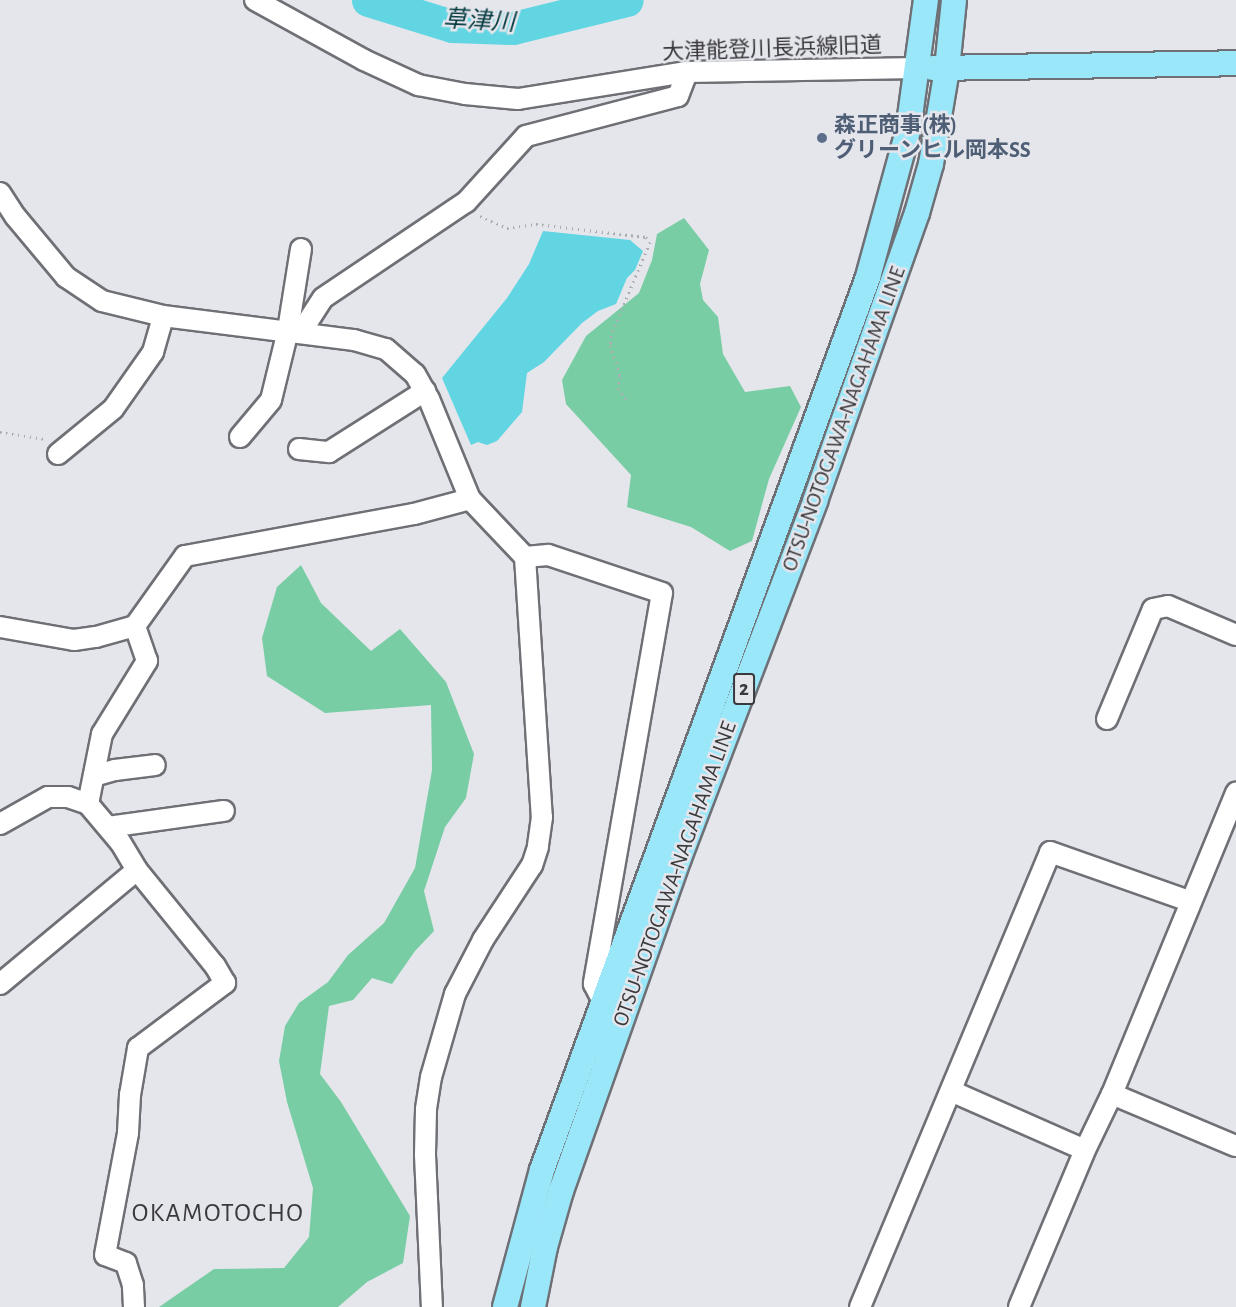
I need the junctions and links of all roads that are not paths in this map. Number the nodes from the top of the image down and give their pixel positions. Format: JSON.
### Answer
{"nodes":[{"id":1,"x":255,"y":0,"type":"edge"},
{"id":2,"x":925,"y":8,"type":"edge"},
{"id":3,"x":953,"y":8,"type":"edge"},
{"id":4,"x":1236,"y":63,"type":"edge"},
{"id":5,"x":918,"y":68,"type":"junction"},
{"id":6,"x":948,"y":69,"type":"junction"},
{"id":7,"x":687,"y":72,"type":"junction"},
{"id":8,"x":0,"y":193,"type":"edge"},
{"id":9,"x":7,"y":218,"type":"edge"},
{"id":10,"x":301,"y":249,"type":"dead end"},
{"id":11,"x":163,"y":316,"type":"junction"},
{"id":12,"x":294,"y":331,"type":"junction"},
{"id":13,"x":425,"y":391,"type":"junction"},
{"id":14,"x":240,"y":437,"type":"dead end"},
{"id":15,"x":299,"y":449,"type":"dead end"},
{"id":16,"x":57,"y":454,"type":"dead end"},
{"id":17,"x":470,"y":500,"type":"junction"},
{"id":18,"x":525,"y":557,"type":"junction"},
{"id":19,"x":135,"y":626,"type":"junction"},
{"id":20,"x":0,"y":627,"type":"edge"},
{"id":21,"x":1236,"y":635,"type":"edge"},
{"id":22,"x":1107,"y":719,"type":"dead end"},
{"id":23,"x":155,"y":765,"type":"dead end"},
{"id":24,"x":94,"y":776,"type":"junction"},
{"id":25,"x":1236,"y":793,"type":"edge"},
{"id":26,"x":88,"y":804,"type":"junction"},
{"id":27,"x":224,"y":811,"type":"dead end"},
{"id":28,"x":0,"y":824,"type":"edge"},
{"id":29,"x":108,"y":827,"type":"junction"},
{"id":30,"x":137,"y":870,"type":"junction"},
{"id":31,"x":1190,"y":901,"type":"junction"},
{"id":32,"x":0,"y":984,"type":"edge"},
{"id":33,"x":603,"y":1002,"type":"junction"},
{"id":34,"x":951,"y":1091,"type":"junction"},
{"id":35,"x":1112,"y":1094,"type":"junction"},
{"id":36,"x":1236,"y":1146,"type":"edge"},
{"id":37,"x":1085,"y":1150,"type":"junction"},
{"id":38,"x":134,"y":1306,"type":"edge"},
{"id":39,"x":432,"y":1307,"type":"edge"},
{"id":40,"x":505,"y":1307,"type":"edge"},
{"id":41,"x":533,"y":1307,"type":"edge"},
{"id":42,"x":860,"y":1307,"type":"edge"},
{"id":43,"x":1019,"y":1307,"type":"edge"}],
"edges":[{"from":1,"to":7,"type":"street","name":"大津能登川長浜線旧道"},
{"from":2,"to":5,"type":"main road","number":"2"},
{"from":3,"to":6,"type":"main road","number":"2"},
{"from":4,"to":6,"type":"main road"},
{"from":5,"to":6,"type":"main road"},
{"from":5,"to":7,"type":"street","name":"大津能登川長浜線旧道"},
{"from":5,"to":33,"type":"main road","name":"OTSU-NOTOGAWA-NAGAHAMA LINE","number":"2"},
{"from":6,"to":41,"type":"main road","name":"OTSU-NOTOGAWA-NAGAHAMA LINE","number":"2"},
{"from":7,"to":12,"type":"street"},
{"from":8,"to":9,"type":"street"},
{"from":9,"to":11,"type":"street"},
{"from":10,"to":12,"type":"street"},
{"from":11,"to":12,"type":"street"},
{"from":11,"to":16,"type":"street"},
{"from":12,"to":13,"type":"street"},
{"from":12,"to":14,"type":"street"},
{"from":13,"to":15,"type":"street"},
{"from":13,"to":17,"type":"street"},
{"from":17,"to":18,"type":"street"},
{"from":17,"to":19,"type":"street"},
{"from":18,"to":33,"type":"street"},
{"from":18,"to":39,"type":"street"},
{"from":19,"to":20,"type":"street"},
{"from":19,"to":24,"type":"street"},
{"from":21,"to":22,"type":"street"},
{"from":23,"to":24,"type":"street"},
{"from":24,"to":26,"type":"street"},
{"from":25,"to":31,"type":"street"},
{"from":26,"to":28,"type":"street"},
{"from":26,"to":29,"type":"street"},
{"from":27,"to":29,"type":"street"},
{"from":29,"to":30,"type":"street"},
{"from":30,"to":32,"type":"street"},
{"from":30,"to":38,"type":"street"},
{"from":31,"to":34,"type":"street"},
{"from":31,"to":35,"type":"street"},
{"from":33,"to":40,"type":"main road","name":"OTSU-NOTOGAWA-NAGAHAMA LINE","number":"2"},
{"from":34,"to":37,"type":"street"},
{"from":34,"to":42,"type":"street"},
{"from":35,"to":36,"type":"street"},
{"from":35,"to":37,"type":"street"},
{"from":37,"to":43,"type":"street"}]}
